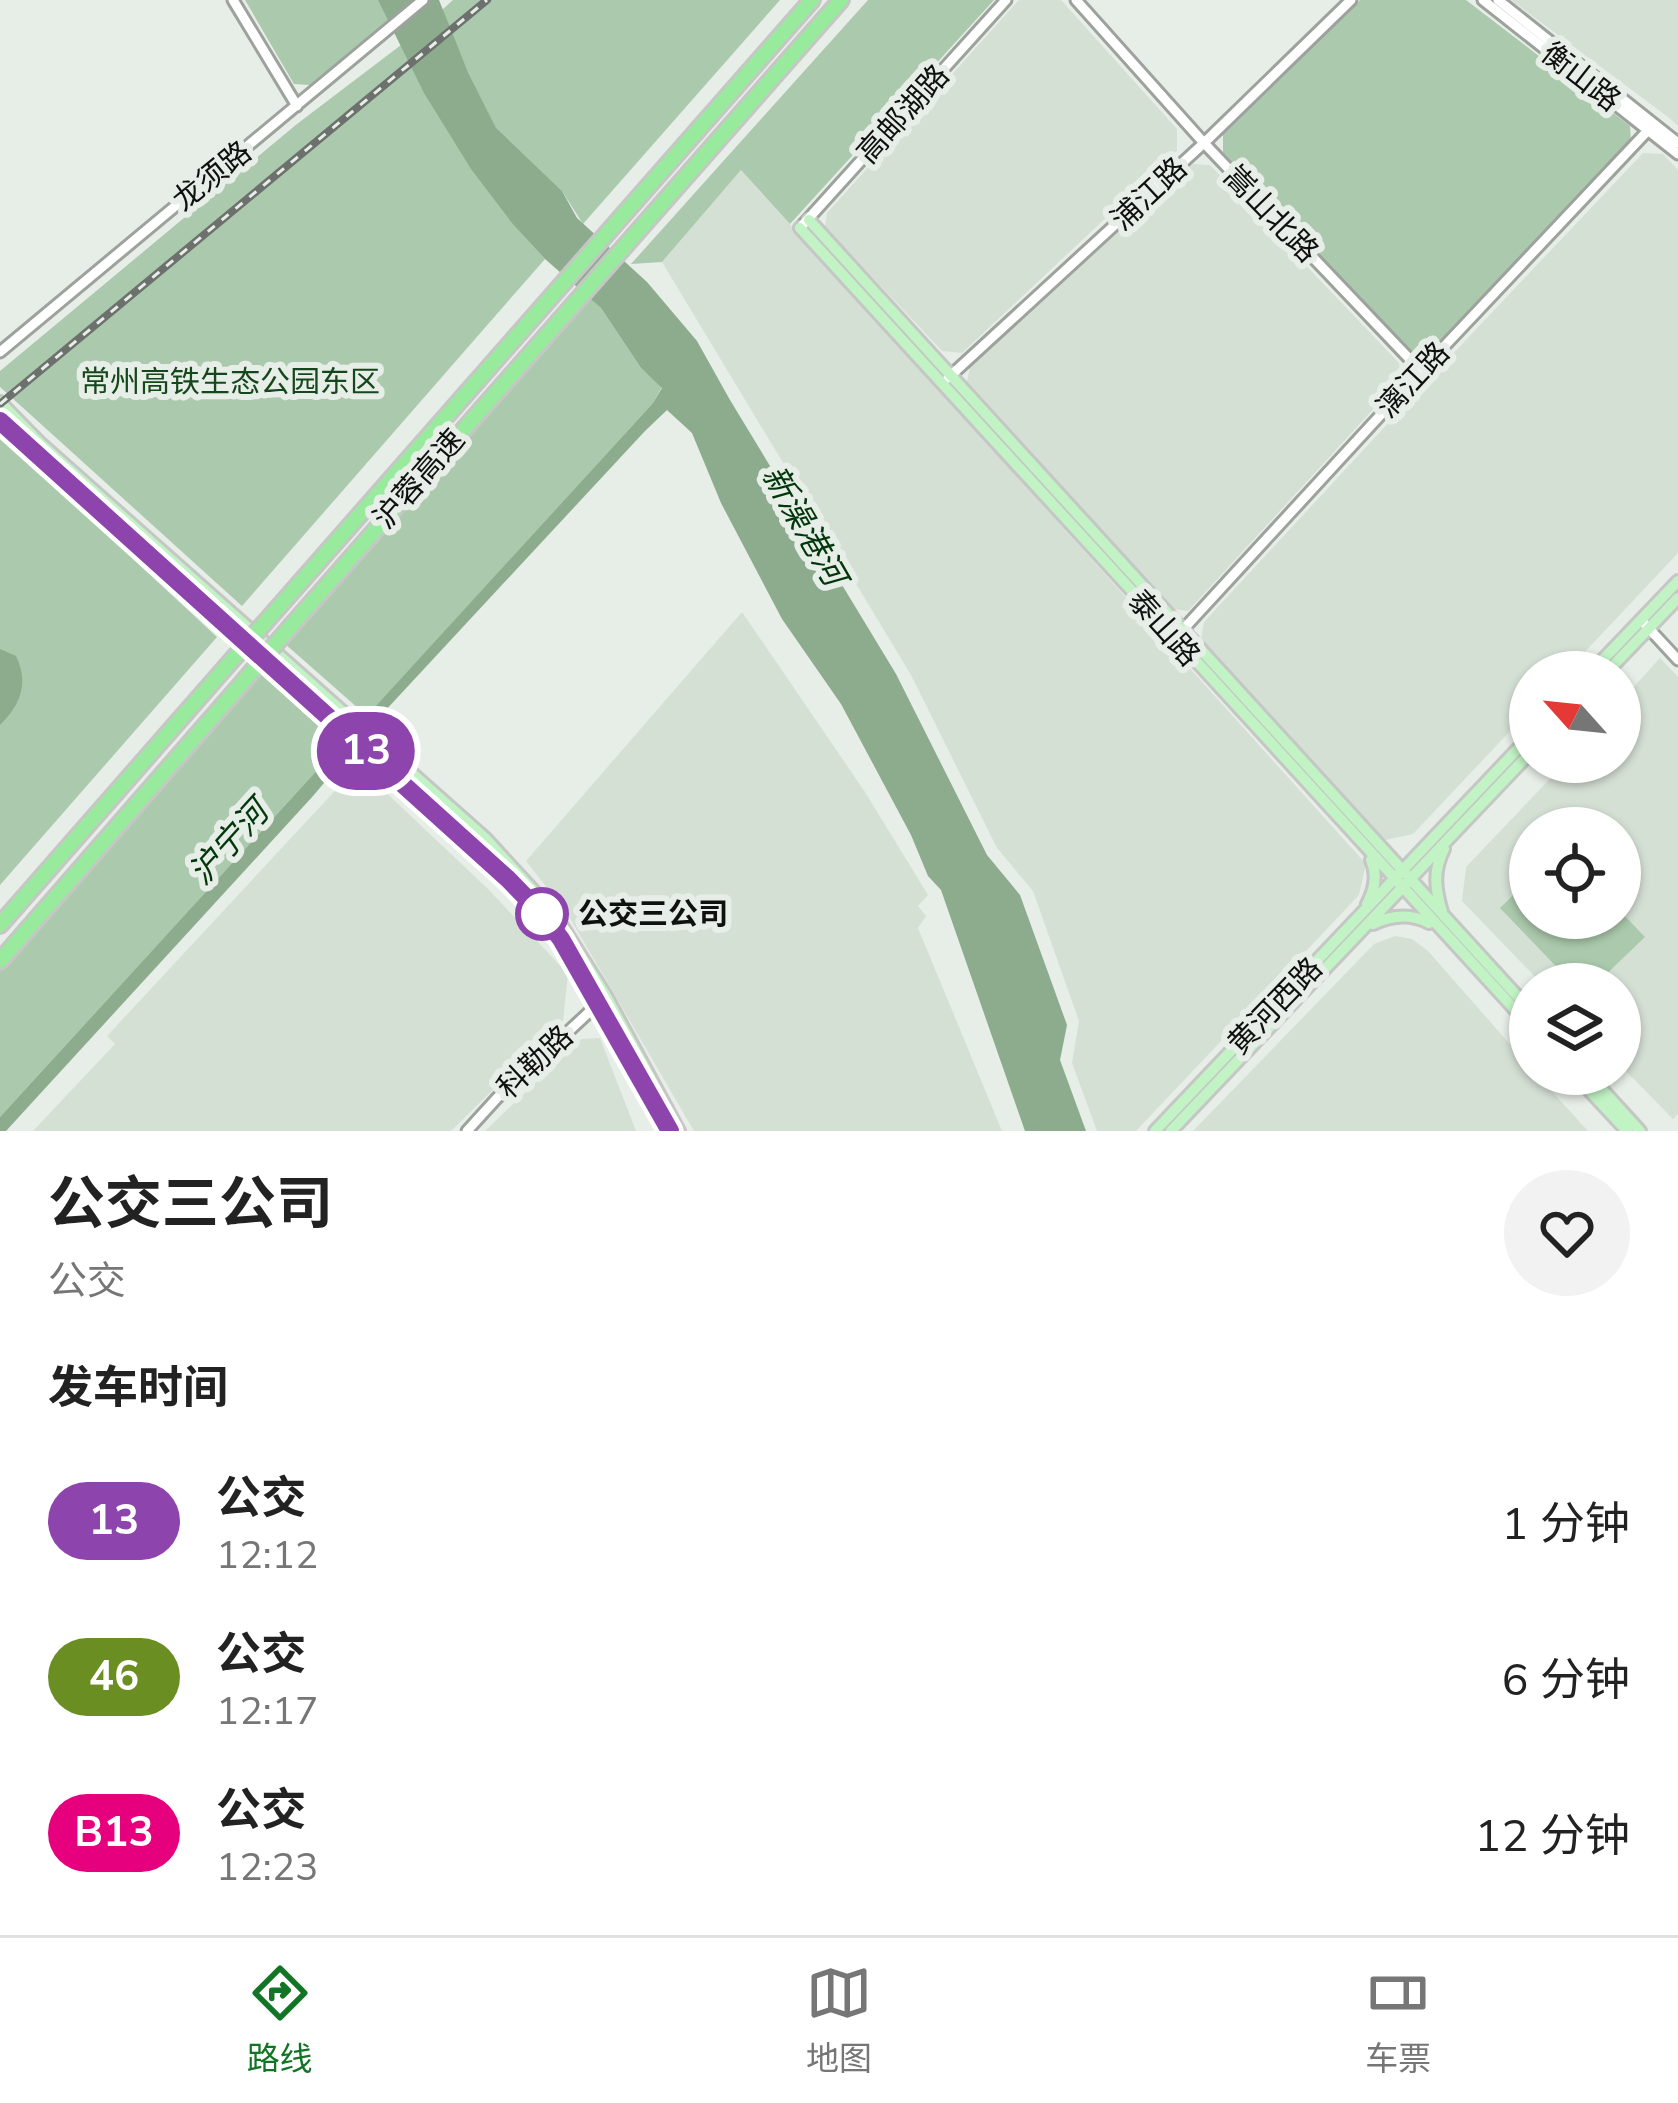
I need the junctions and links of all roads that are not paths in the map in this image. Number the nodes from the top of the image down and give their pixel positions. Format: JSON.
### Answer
{"nodes":[{"id":1,"x":233,"y":0,"type":"edge"},
{"id":2,"x":424,"y":0,"type":"edge"},
{"id":3,"x":812,"y":0,"type":"edge"},
{"id":4,"x":841,"y":0,"type":"edge"},
{"id":5,"x":1006,"y":0,"type":"edge"},
{"id":6,"x":1076,"y":0,"type":"edge"},
{"id":7,"x":1351,"y":0,"type":"edge"},
{"id":8,"x":1484,"y":0,"type":"edge"},
{"id":9,"x":1498,"y":0,"type":"edge"},
{"id":10,"x":298,"y":106,"type":"junction"},
{"id":11,"x":1651,"y":127,"type":"junction"},
{"id":12,"x":1204,"y":143,"type":"junction"},
{"id":13,"x":1678,"y":143,"type":"edge"},
{"id":14,"x":1678,"y":154,"type":"edge"},
{"id":15,"x":804,"y":224,"type":"joint"},
{"id":16,"x":0,"y":352,"type":"edge"},
{"id":17,"x":1421,"y":371,"type":"junction"},
{"id":18,"x":946,"y":380,"type":"junction"},
{"id":19,"x":0,"y":402,"type":"edge"},
{"id":20,"x":0,"y":421,"type":"edge"},
{"id":21,"x":1678,"y":581,"type":"edge"},
{"id":22,"x":1678,"y":598,"type":"edge"},
{"id":23,"x":1645,"y":624,"type":"junction"},
{"id":24,"x":1178,"y":634,"type":"junction"},
{"id":25,"x":1615,"y":651,"type":"edge"},
{"id":26,"x":1624,"y":651,"type":"edge"},
{"id":27,"x":1678,"y":660,"type":"edge"},
{"id":28,"x":1509,"y":759,"type":"edge"},
{"id":29,"x":1509,"y":775,"type":"edge"},
{"id":30,"x":1452,"y":835,"type":"junction"},
{"id":31,"x":1368,"y":851,"type":"junction"},
{"id":32,"x":1401,"y":880,"type":"junction"},
{"id":33,"x":1443,"y":915,"type":"junction"},
{"id":34,"x":1362,"y":922,"type":"junction"},
{"id":35,"x":0,"y":925,"type":"edge"},
{"id":36,"x":1442,"y":931,"type":"junction"},
{"id":37,"x":0,"y":961,"type":"edge"},
{"id":38,"x":1509,"y":987,"type":"edge"},
{"id":39,"x":602,"y":1000,"type":"junction"},
{"id":40,"x":1509,"y":1003,"type":"edge"},
{"id":41,"x":1594,"y":1095,"type":"edge"},
{"id":42,"x":1607,"y":1095,"type":"edge"},
{"id":43,"x":467,"y":1131,"type":"edge"},
{"id":44,"x":670,"y":1131,"type":"edge"},
{"id":45,"x":679,"y":1131,"type":"edge"},
{"id":46,"x":1155,"y":1131,"type":"edge"},
{"id":47,"x":1172,"y":1131,"type":"edge"},
{"id":48,"x":1627,"y":1131,"type":"edge"},
{"id":49,"x":1640,"y":1131,"type":"edge"}],
"edges":[{"from":1,"to":10,"type":"street"},
{"from":2,"to":10,"type":"street","name":"龙须路"},
{"from":3,"to":35,"type":"highway","name":"沪蓉高速","bridge":true},
{"from":4,"to":37,"type":"highway","name":"沪蓉高速","bridge":true},
{"from":5,"to":15,"type":"street","name":"高邮湖路"},
{"from":6,"to":12,"type":"street","name":"嵩山北路"},
{"from":7,"to":12,"type":"street","name":"浦江路"},
{"from":8,"to":11,"type":"street","name":"衡山路"},
{"from":9,"to":11,"type":"street","name":"衡山路"},
{"from":10,"to":16,"type":"street","name":"龙须路"},
{"from":11,"to":13,"type":"street","name":"衡山路"},
{"from":11,"to":14,"type":"street","name":"衡山路"},
{"from":11,"to":17,"type":"street","name":"漓江路"},
{"from":12,"to":17,"type":"street","name":"嵩山北路"},
{"from":12,"to":18,"type":"street","name":"浦江路"},
{"from":15,"to":18,"type":"main road","name":"泰山路"},
{"from":17,"to":24,"type":"street","name":"漓江路"},
{"from":18,"to":24,"type":"main road","name":"泰山路"},
{"from":19,"to":39,"type":"main road"},
{"from":20,"to":39,"type":"main road"},
{"from":21,"to":23,"type":"main road"},
{"from":22,"to":23,"type":"main road"},
{"from":23,"to":25,"type":"main road"},
{"from":23,"to":26,"type":"main road"},
{"from":23,"to":27,"type":"street"},
{"from":24,"to":31,"type":"main road","name":"泰山路"},
{"from":24,"to":32,"type":"main road","name":"泰山路"},
{"from":28,"to":32,"type":"main road"},
{"from":29,"to":30,"type":"main road"},
{"from":30,"to":32,"type":"main road"},
{"from":30,"to":33,"type":"main road"},
{"from":31,"to":32,"type":"main road","name":"泰山路"},
{"from":31,"to":34,"type":"main road"},
{"from":32,"to":33,"type":"main road","name":"泰山路"},
{"from":32,"to":34,"type":"main road","name":"黄河西路"},
{"from":32,"to":36,"type":"main road","name":"泰山路"},
{"from":33,"to":38,"type":"main road","name":"泰山路"},
{"from":34,"to":36,"type":"main road"},
{"from":34,"to":46,"type":"main road","name":"黄河西路"},
{"from":34,"to":47,"type":"main road","name":"黄河西路"},
{"from":36,"to":40,"type":"main road","name":"泰山路"},
{"from":39,"to":43,"type":"street","name":"科勒路"},
{"from":39,"to":44,"type":"main road"},
{"from":39,"to":45,"type":"main road"},
{"from":41,"to":48,"type":"main road"},
{"from":42,"to":49,"type":"main road"}]}
